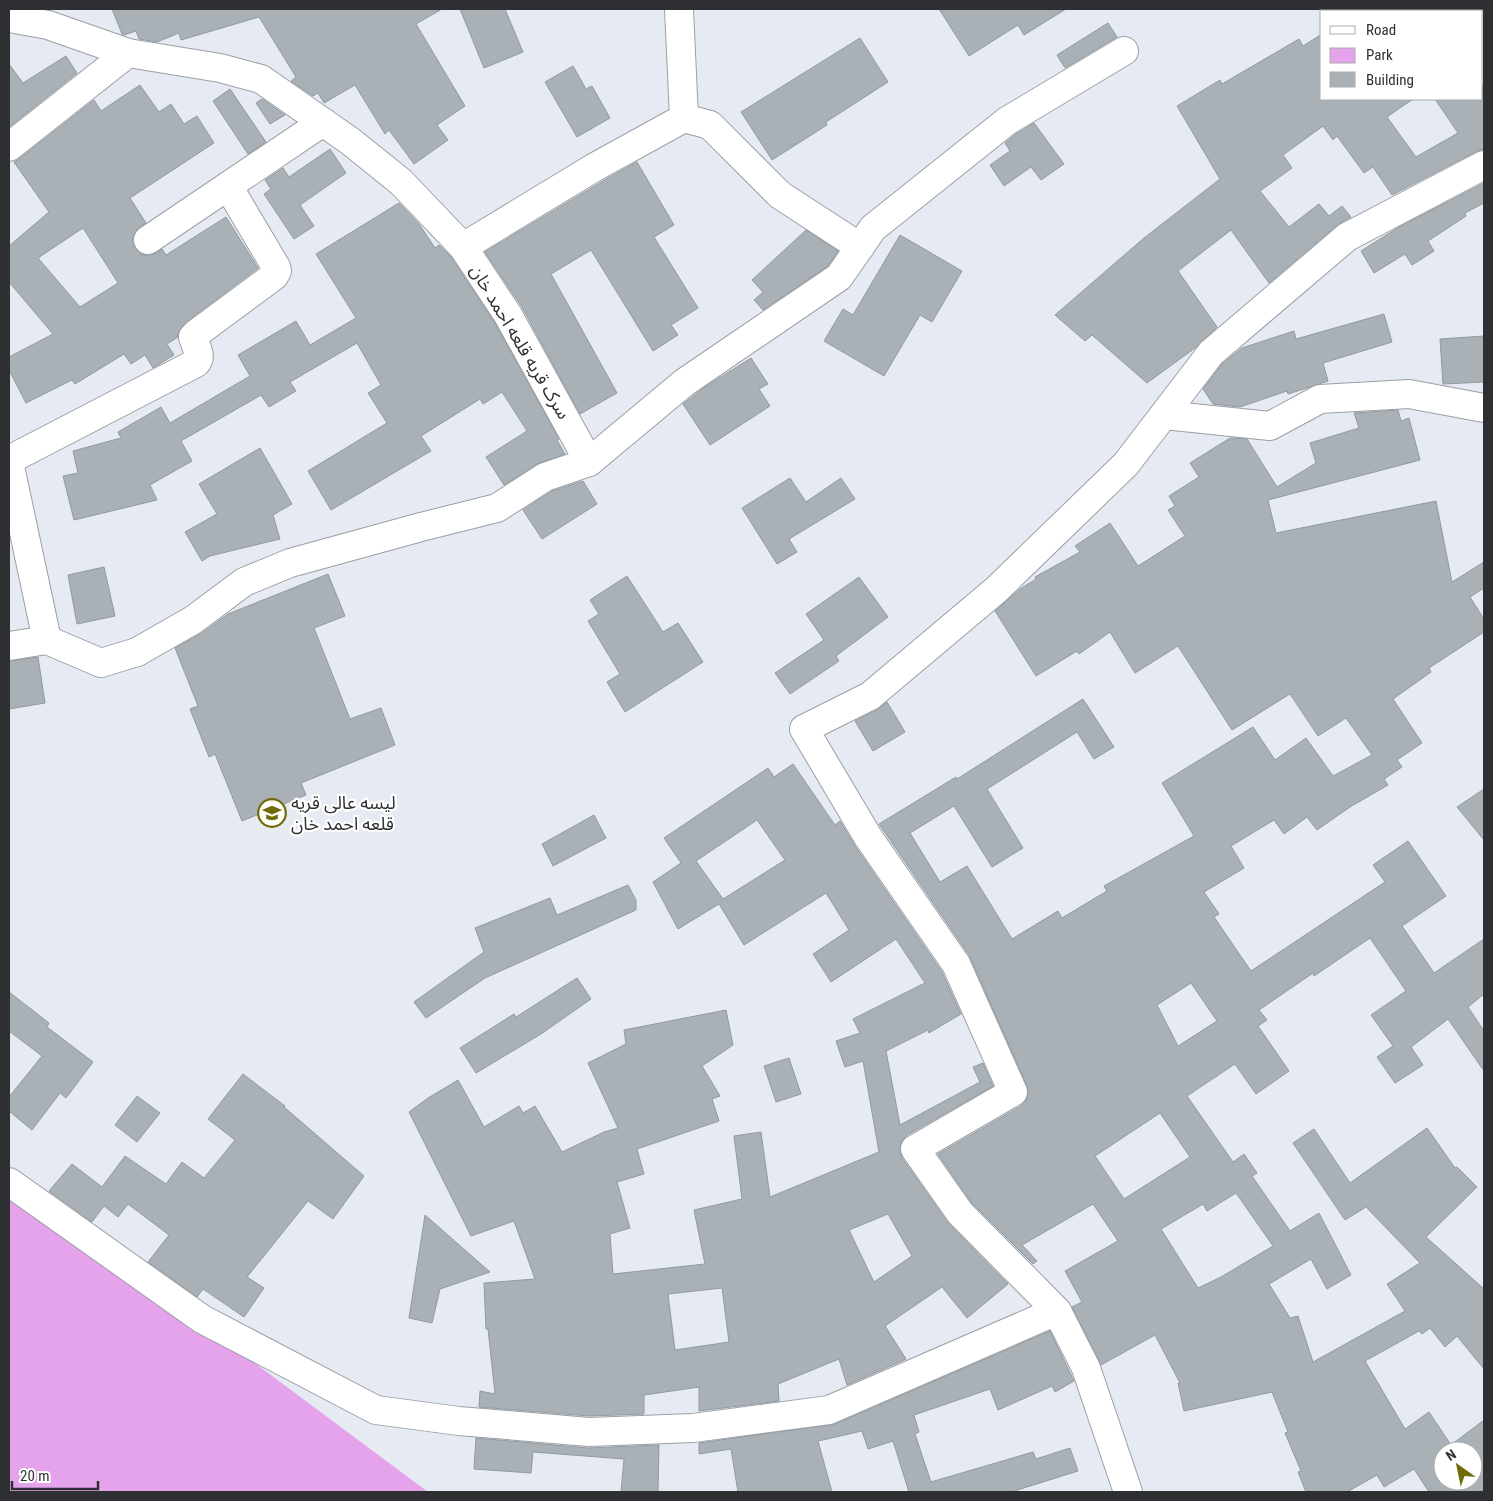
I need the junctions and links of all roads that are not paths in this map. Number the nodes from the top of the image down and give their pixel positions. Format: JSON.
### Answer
{"nodes":[{"id":1,"x":679,"y":9,"type":"edge"},
{"id":2,"x":9,"y":18,"type":"edge"},
{"id":3,"x":1124,"y":52,"type":"dead end"},
{"id":4,"x":128,"y":53,"type":"junction"},
{"id":5,"x":684,"y":118,"type":"junction"},
{"id":6,"x":323,"y":122,"type":"junction"},
{"id":7,"x":9,"y":147,"type":"edge"},
{"id":8,"x":1484,"y":165,"type":"edge"},
{"id":9,"x":228,"y":186,"type":"junction"},
{"id":10,"x":148,"y":240,"type":"dead end"},
{"id":11,"x":462,"y":247,"type":"junction"},
{"id":12,"x":860,"y":247,"type":"junction"},
{"id":13,"x":1484,"y":408,"type":"edge"},
{"id":14,"x":1164,"y":415,"type":"junction"},
{"id":15,"x":9,"y":461,"type":"edge"},
{"id":16,"x":590,"y":462,"type":"junction"},
{"id":17,"x":46,"y":640,"type":"junction"},
{"id":18,"x":9,"y":646,"type":"edge"},
{"id":19,"x":9,"y":1182,"type":"edge"},
{"id":20,"x":1057,"y":1311,"type":"junction"},
{"id":21,"x":1128,"y":1492,"type":"edge"}],
"edges":[{"from":1,"to":5,"type":"street"},
{"from":2,"to":4,"type":"street","name":"سرک قریه قلعه احمد خان"},
{"from":3,"to":12,"type":"street"},
{"from":4,"to":6,"type":"street","name":"سرک قریه قلعه احمد خان"},
{"from":4,"to":7,"type":"street"},
{"from":5,"to":11,"type":"street"},
{"from":5,"to":12,"type":"street"},
{"from":6,"to":9,"type":"street"},
{"from":6,"to":11,"type":"street","name":"سرک قریه قلعه احمد خان"},
{"from":8,"to":14,"type":"street"},
{"from":9,"to":10,"type":"street"},
{"from":9,"to":15,"type":"street"},
{"from":11,"to":16,"type":"street","name":"سرک قریه قلعه احمد خان"},
{"from":12,"to":16,"type":"street"},
{"from":13,"to":14,"type":"street"},
{"from":14,"to":20,"type":"street"},
{"from":15,"to":17,"type":"street"},
{"from":16,"to":17,"type":"street"},
{"from":17,"to":18,"type":"street"},
{"from":19,"to":20,"type":"street"},
{"from":20,"to":21,"type":"street"}]}
